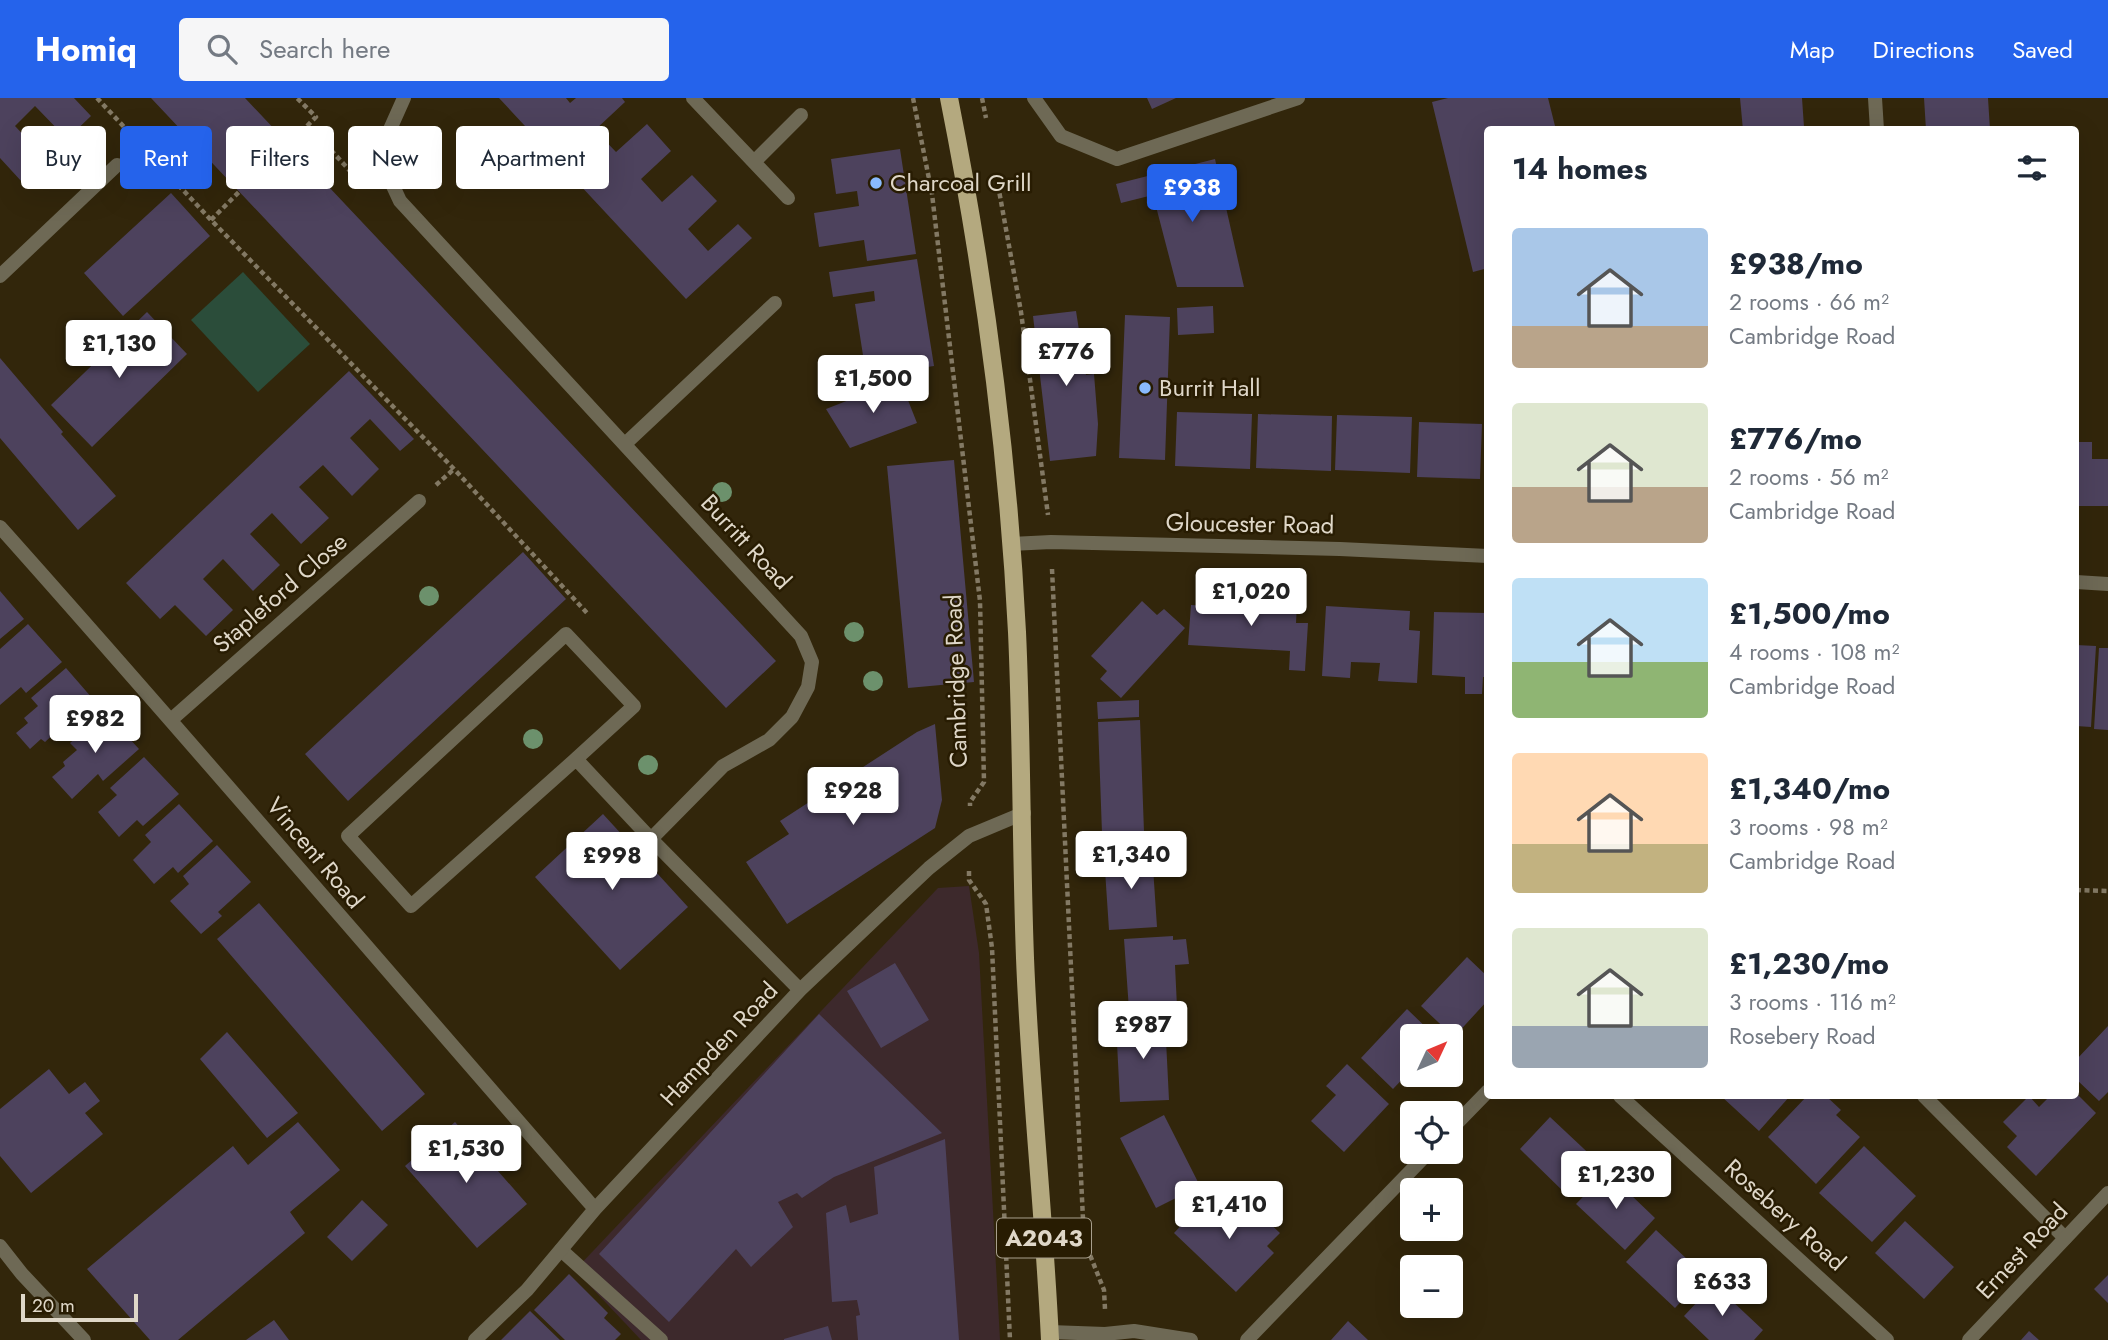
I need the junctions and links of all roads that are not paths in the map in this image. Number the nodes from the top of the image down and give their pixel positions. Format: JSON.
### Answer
{"nodes":[{"id":1,"x":404,"y":98,"type":"edge"},
{"id":2,"x":693,"y":98,"type":"edge"},
{"id":3,"x":949,"y":98,"type":"edge"},
{"id":4,"x":1034,"y":98,"type":"edge"},
{"id":5,"x":1298,"y":98,"type":"edge"},
{"id":6,"x":1875,"y":98,"type":"edge"},
{"id":7,"x":801,"y":115,"type":"dead end"},
{"id":8,"x":1877,"y":126,"type":"edge"},
{"id":9,"x":754,"y":162,"type":"junction"},
{"id":10,"x":117,"y":165,"type":"dead end"},
{"id":11,"x":788,"y":198,"type":"dead end"},
{"id":12,"x":0,"y":276,"type":"edge"},
{"id":13,"x":775,"y":303,"type":"dead end"},
{"id":14,"x":625,"y":444,"type":"junction"},
{"id":15,"x":419,"y":501,"type":"dead end"},
{"id":16,"x":0,"y":527,"type":"edge"},
{"id":17,"x":1011,"y":544,"type":"junction"},
{"id":18,"x":1484,"y":556,"type":"edge"},
{"id":19,"x":2079,"y":582,"type":"edge"},
{"id":20,"x":2108,"y":584,"type":"edge"},
{"id":21,"x":172,"y":719,"type":"junction"},
{"id":22,"x":576,"y":759,"type":"junction"},
{"id":23,"x":1024,"y":813,"type":"junction"},
{"id":24,"x":651,"y":839,"type":"junction"},
{"id":25,"x":800,"y":990,"type":"junction"},
{"id":26,"x":1484,"y":1095,"type":"edge"},
{"id":27,"x":1623,"y":1099,"type":"edge"},
{"id":28,"x":1927,"y":1099,"type":"edge"},
{"id":29,"x":1463,"y":1117,"type":"edge"},
{"id":30,"x":1417,"y":1164,"type":"edge"},
{"id":31,"x":2108,"y":1193,"type":"edge"},
{"id":32,"x":595,"y":1209,"type":"junction"},
{"id":33,"x":2064,"y":1238,"type":"junction"},
{"id":34,"x":0,"y":1246,"type":"edge"},
{"id":35,"x":561,"y":1250,"type":"junction"},
{"id":36,"x":1050,"y":1336,"type":"edge"},
{"id":37,"x":84,"y":1340,"type":"edge"},
{"id":38,"x":475,"y":1340,"type":"edge"},
{"id":39,"x":661,"y":1340,"type":"edge"},
{"id":40,"x":1191,"y":1340,"type":"edge"},
{"id":41,"x":1247,"y":1340,"type":"edge"},
{"id":42,"x":1887,"y":1340,"type":"edge"},
{"id":43,"x":1969,"y":1340,"type":"edge"}],
"edges":[{"from":1,"to":14,"type":"street","name":"Burritt Road"},
{"from":2,"to":9,"type":"street"},
{"from":3,"to":17,"type":"main road","number":"A2043"},
{"from":4,"to":5,"type":"street"},
{"from":6,"to":8,"type":"street"},
{"from":7,"to":9,"type":"street"},
{"from":9,"to":11,"type":"street"},
{"from":10,"to":12,"type":"street"},
{"from":13,"to":14,"type":"street"},
{"from":14,"to":24,"type":"street","name":"Burritt Road"},
{"from":15,"to":21,"type":"street","name":"Stapleford Close"},
{"from":16,"to":21,"type":"street","name":"Vincent Road"},
{"from":17,"to":18,"type":"street","name":"Gloucester Road"},
{"from":17,"to":23,"type":"main road","number":"A2043"},
{"from":19,"to":20,"type":"street"},
{"from":21,"to":32,"type":"street","name":"Vincent Road"},
{"from":22,"to":22,"type":"street"},
{"from":22,"to":24,"type":"street"},
{"from":23,"to":25,"type":"street","name":"Hampden Road"},
{"from":23,"to":36,"type":"main road","number":"A2043"},
{"from":24,"to":25,"type":"street"},
{"from":25,"to":32,"type":"street","name":"Hampden Road"},
{"from":26,"to":29,"type":"street"},
{"from":27,"to":42,"type":"street","name":"Rosebery Road"},
{"from":28,"to":33,"type":"street"},
{"from":30,"to":41,"type":"street"},
{"from":31,"to":33,"type":"street","name":"Ernest Road"},
{"from":32,"to":35,"type":"street","name":"Hampden Road"},
{"from":33,"to":43,"type":"street","name":"Ernest Road"},
{"from":34,"to":37,"type":"street"},
{"from":35,"to":38,"type":"street","name":"Hampden Road"},
{"from":35,"to":39,"type":"street"},
{"from":36,"to":40,"type":"street"}]}
